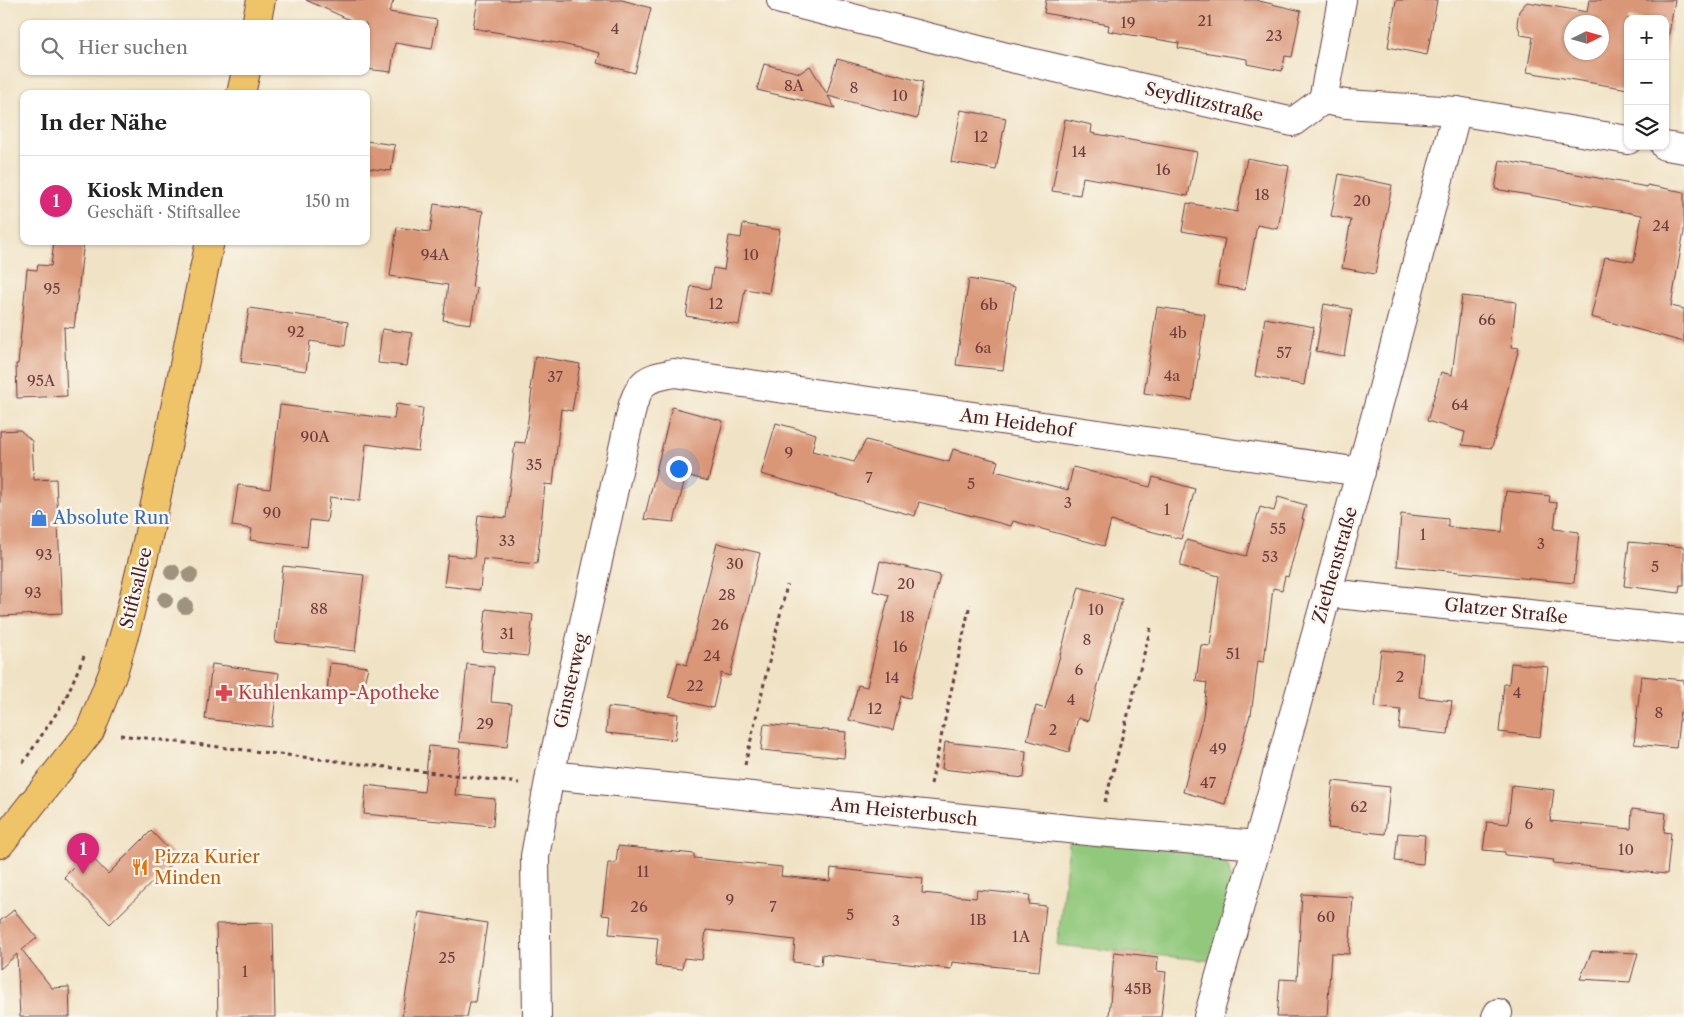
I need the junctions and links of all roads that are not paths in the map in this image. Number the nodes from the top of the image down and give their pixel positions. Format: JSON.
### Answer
{"nodes":[{"id":1,"x":261,"y":0,"type":"edge"},
{"id":2,"x":781,"y":0,"type":"edge"},
{"id":3,"x":1342,"y":0,"type":"edge"},
{"id":4,"x":257,"y":20,"type":"edge"},
{"id":5,"x":245,"y":75,"type":"edge"},
{"id":6,"x":242,"y":90,"type":"edge"},
{"id":7,"x":1323,"y":100,"type":"junction"},
{"id":8,"x":1457,"y":111,"type":"junction"},
{"id":9,"x":1624,"y":139,"type":"edge"},
{"id":10,"x":1669,"y":147,"type":"edge"},
{"id":11,"x":1684,"y":149,"type":"edge"},
{"id":12,"x":209,"y":245,"type":"edge"},
{"id":13,"x":674,"y":373,"type":"joint"},
{"id":14,"x":1361,"y":472,"type":"junction"},
{"id":15,"x":1328,"y":593,"type":"junction"},
{"id":16,"x":1684,"y":630,"type":"edge"},
{"id":17,"x":550,"y":774,"type":"junction"},
{"id":18,"x":0,"y":844,"type":"edge"},
{"id":19,"x":1258,"y":845,"type":"junction"},
{"id":20,"x":537,"y":1017,"type":"edge"},
{"id":21,"x":1208,"y":1017,"type":"edge"}],
"edges":[{"from":1,"to":4,"type":"main road"},
{"from":2,"to":7,"type":"street","name":"Seydlitzstraße"},
{"from":3,"to":7,"type":"street"},
{"from":5,"to":6,"type":"main road"},
{"from":7,"to":8,"type":"street"},
{"from":8,"to":9,"type":"street"},
{"from":8,"to":14,"type":"street","name":"Ziethenstraße"},
{"from":10,"to":11,"type":"street"},
{"from":12,"to":18,"type":"main road","name":"Stiftsallee"},
{"from":13,"to":14,"type":"street","name":"Am Heidehof"},
{"from":13,"to":17,"type":"street","name":"Ginsterweg"},
{"from":14,"to":15,"type":"street","name":"Ziethenstraße"},
{"from":15,"to":16,"type":"street","name":"Glatzer Straße"},
{"from":15,"to":19,"type":"street","name":"Ziethenstraße"},
{"from":17,"to":19,"type":"street","name":"Am Heisterbusch"},
{"from":17,"to":20,"type":"street","name":"Ginsterweg"},
{"from":19,"to":21,"type":"street","name":"Ziethenstraße"}]}
